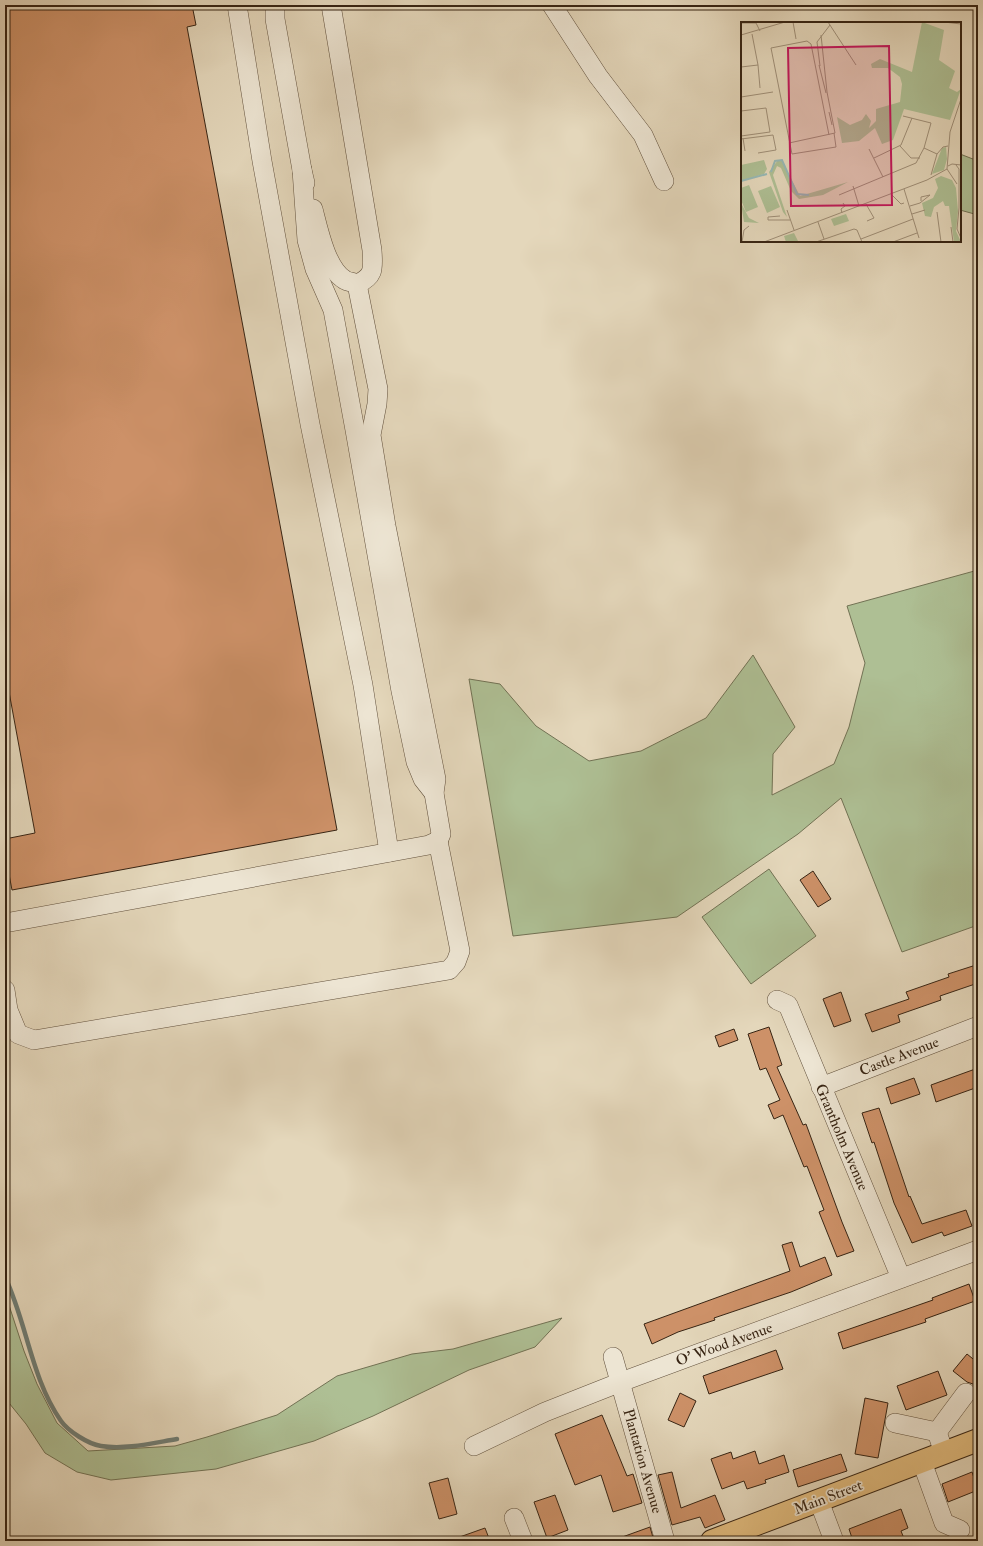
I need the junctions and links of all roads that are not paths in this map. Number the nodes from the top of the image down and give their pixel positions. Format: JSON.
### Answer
{"nodes":[{"id":1,"x":237,"y":5,"type":"edge"},
{"id":2,"x":330,"y":5,"type":"edge"},
{"id":3,"x":552,"y":5,"type":"edge"},
{"id":4,"x":274,"y":10,"type":"edge"},
{"id":5,"x":302,"y":170,"type":"junction"},
{"id":6,"x":664,"y":181,"type":"dead end"},
{"id":7,"x":350,"y":282,"type":"junction"},
{"id":8,"x":333,"y":310,"type":"junction"},
{"id":9,"x":434,"y":793,"type":"junction"},
{"id":10,"x":438,"y":840,"type":"junction"},
{"id":11,"x":389,"y":852,"type":"junction"},
{"id":12,"x":5,"y":923,"type":"edge"},
{"id":13,"x":5,"y":990,"type":"edge"},
{"id":14,"x":777,"y":1000,"type":"dead end"},
{"id":15,"x":978,"y":1026,"type":"edge"},
{"id":16,"x":821,"y":1087,"type":"junction"},
{"id":17,"x":978,"y":1250,"type":"edge"},
{"id":18,"x":901,"y":1278,"type":"junction"},
{"id":19,"x":613,"y":1358,"type":"dead end"},
{"id":20,"x":621,"y":1382,"type":"junction"},
{"id":21,"x":966,"y":1393,"type":"dead end"},
{"id":22,"x":895,"y":1423,"type":"dead end"},
{"id":23,"x":937,"y":1432,"type":"junction"},
{"id":24,"x":978,"y":1440,"type":"edge"},
{"id":25,"x":474,"y":1446,"type":"dead end"},
{"id":26,"x":944,"y":1453,"type":"junction"},
{"id":27,"x":922,"y":1462,"type":"junction"},
{"id":28,"x":819,"y":1501,"type":"junction"},
{"id":29,"x":514,"y":1518,"type":"dead end"},
{"id":30,"x":960,"y":1530,"type":"dead end"},
{"id":31,"x":724,"y":1539,"type":"edge"},
{"id":32,"x":523,"y":1541,"type":"edge"},
{"id":33,"x":665,"y":1541,"type":"edge"},
{"id":34,"x":834,"y":1541,"type":"edge"}],
"edges":[{"from":1,"to":11,"type":"street"},
{"from":2,"to":7,"type":"street"},
{"from":3,"to":6,"type":"street"},
{"from":4,"to":5,"type":"street"},
{"from":5,"to":7,"type":"street"},
{"from":5,"to":8,"type":"street"},
{"from":7,"to":8,"type":"street"},
{"from":7,"to":9,"type":"street"},
{"from":8,"to":9,"type":"street"},
{"from":9,"to":10,"type":"street"},
{"from":10,"to":11,"type":"street"},
{"from":10,"to":13,"type":"street"},
{"from":11,"to":12,"type":"street"},
{"from":14,"to":16,"type":"street","name":"Grantholm Avenue"},
{"from":15,"to":16,"type":"street","name":"Castle Avenue"},
{"from":16,"to":18,"type":"street","name":"Grantholm Avenue"},
{"from":17,"to":18,"type":"street","name":"O' Wood Avenue"},
{"from":18,"to":20,"type":"street","name":"O' Wood Avenue"},
{"from":19,"to":20,"type":"street","name":"Plantation Avenue"},
{"from":20,"to":25,"type":"street","name":"O' Wood Avenue"},
{"from":20,"to":33,"type":"street","name":"Plantation Avenue"},
{"from":21,"to":23,"type":"street"},
{"from":22,"to":23,"type":"street"},
{"from":23,"to":26,"type":"street"},
{"from":24,"to":26,"type":"main road","name":"Main Street"},
{"from":26,"to":27,"type":"main road","name":"Main Street"},
{"from":27,"to":28,"type":"main road","name":"Main Street"},
{"from":27,"to":30,"type":"street"},
{"from":28,"to":31,"type":"main road","name":"Main Street"},
{"from":28,"to":34,"type":"street"},
{"from":29,"to":32,"type":"street"}]}
